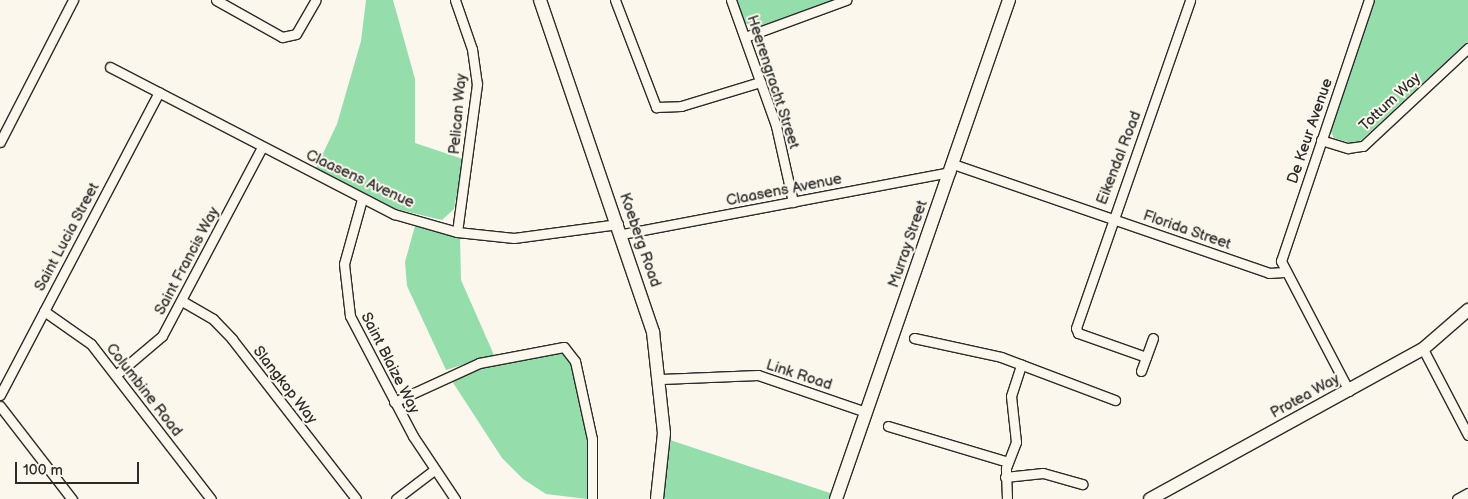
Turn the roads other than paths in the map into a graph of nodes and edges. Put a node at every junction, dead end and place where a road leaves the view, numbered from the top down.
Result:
1 (73, 0) edge
2 (216, 0) edge
3 (316, 0) edge
4 (455, 0) edge
5 (540, 0) edge
6 (615, 0) edge
7 (732, 0) edge
8 (846, 0) edge
9 (1009, 0) edge
10 (1190, 0) edge
11 (1369, 0) edge
12 (745, 37) junction
13 (1468, 48) edge
14 (110, 67) dead end
15 (760, 82) junction
16 (159, 92) junction
17 (1321, 140) junction
18 (0, 142) edge
19 (262, 147) junction
20 (952, 168) junction
21 (362, 199) junction
22 (793, 202) junction
23 (1111, 218) junction
24 (620, 229) junction
25 (457, 232) junction
26 (1284, 272) junction
27 (182, 301) junction
28 (1468, 310) edge
29 (44, 311) junction
30 (914, 338) dead end
31 (1153, 338) dead end
32 (1423, 349) junction
33 (1146, 357) junction
34 (1021, 364) junction
35 (1142, 371) dead end
36 (117, 374) junction
37 (661, 379) junction
38 (1349, 391) junction
39 (0, 395) edge
40 (1115, 400) dead end
41 (394, 402) junction
42 (0, 406) edge
43 (866, 412) junction
44 (888, 426) dead end
45 (1468, 435) edge
46 (1008, 462) junction
47 (434, 470) junction
48 (1005, 477) junction
49 (1082, 484) dead end
50 (1468, 493) edge
51 (72, 499) edge
52 (210, 499) edge
53 (356, 499) edge
54 (396, 499) edge
55 (455, 499) edge
56 (592, 499) edge
57 (657, 499) edge
58 (836, 499) edge
59 (1007, 499) edge
60 (1150, 499) edge
61 (1458, 499) edge

1 - 18 street
2 - 3 street
4 - 25 street, Pelican Way
5 - 24 street, Koeberg Road
6 - 15 street
7 - 12 street, Heerengracht Street
8 - 12 street
9 - 20 street, Murray Street
10 - 23 street, Eikendal Road
11 - 17 street, De Keur Avenue
12 - 15 street, Heerengracht Street
13 - 17 street, Tottum Way
14 - 16 street, Claasens Avenue
15 - 22 street, Heerengracht Street
16 - 19 street, Claasens Avenue
16 - 29 street, Saint Lucia Street
17 - 26 street, De Keur Avenue
19 - 21 street, Claasens Avenue
19 - 27 street, Saint Francis Way
20 - 22 street, Claasens Avenue
20 - 23 street, Florida Street
20 - 43 street, Murray Street
21 - 25 street, Claasens Avenue
21 - 41 street, Saint Blaize Way
22 - 24 street, Claasens Avenue
23 - 26 street, Florida Street
23 - 33 street, Eikendal Road
24 - 25 street, Claasens Avenue
24 - 37 street, Koeberg Road
26 - 38 street
27 - 36 street, Saint Francis Way
27 - 53 street, Slangkop Way
28 - 32 street, Protea Way
29 - 36 street, Columbine Road
29 - 39 street, Saint Lucia Street
30 - 34 street
31 - 33 street
32 - 38 street, Protea Way
32 - 45 street
33 - 35 street
34 - 40 street
34 - 46 street
36 - 52 street, Columbine Road
37 - 43 street, Link Road
37 - 57 street, Koeberg Road
38 - 60 street, Protea Way
41 - 47 street, Saint Blaize Way
41 - 56 street
42 - 51 street
43 - 58 street, Murray Street
44 - 46 street
46 - 48 street
47 - 54 street
47 - 55 street, Saint Blaize Way
48 - 49 street
48 - 59 street
50 - 61 street

